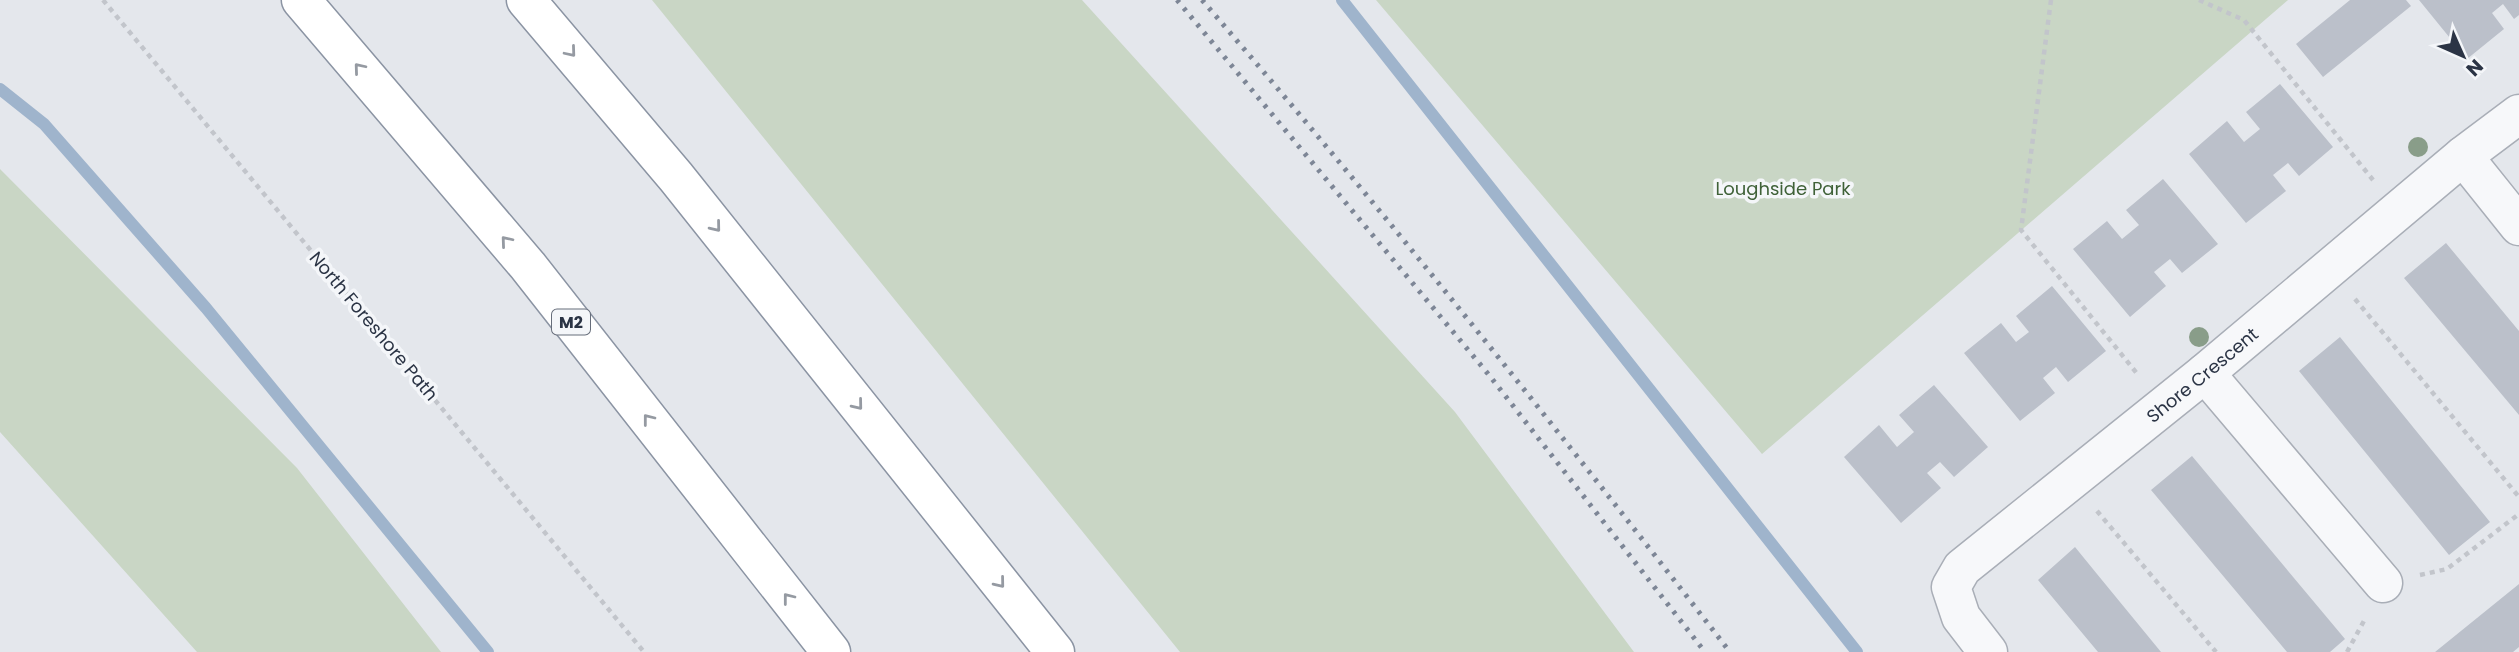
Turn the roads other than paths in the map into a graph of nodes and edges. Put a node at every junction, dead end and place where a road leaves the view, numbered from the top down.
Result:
1 (301, 0) edge
2 (526, 0) edge
3 (2519, 114) edge
4 (2463, 156) junction
5 (2519, 226) edge
6 (2205, 373) junction
7 (2383, 583) dead end
8 (831, 652) edge
9 (1055, 652) edge
10 (1988, 652) edge

8 -> 1 highway, M2
2 -> 9 highway
3 - 4 street, Shore Crescent
4 - 5 street
4 - 6 street, Shore Crescent
6 - 7 street
6 - 10 street, Shore Crescent

